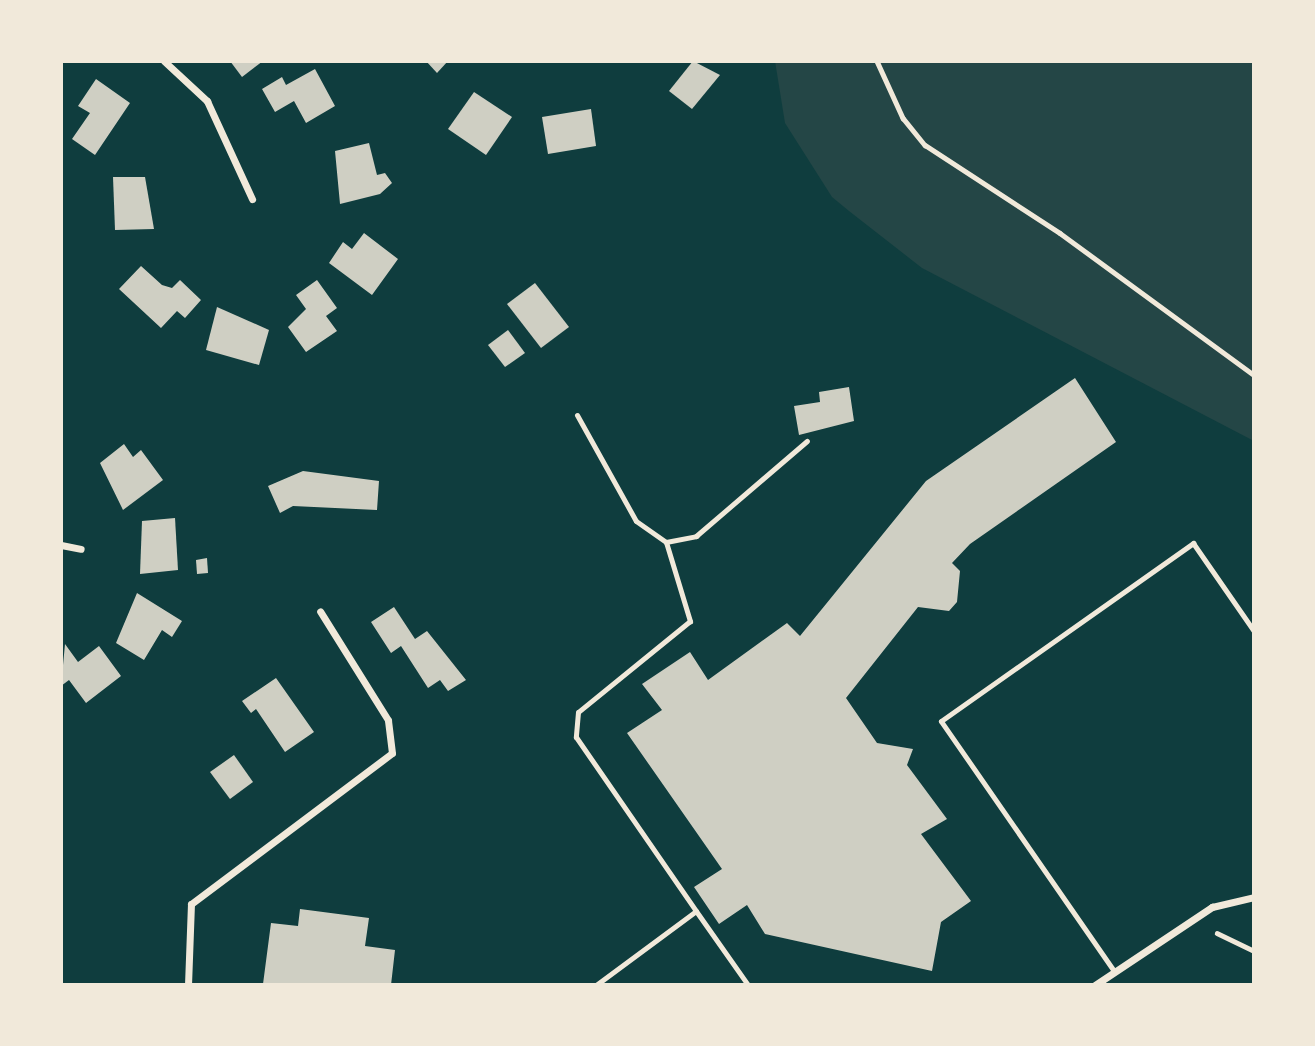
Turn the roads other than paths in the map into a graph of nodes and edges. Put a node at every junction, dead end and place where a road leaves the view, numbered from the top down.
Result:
1 (164, 61) edge
2 (252, 199) dead end
3 (577, 415) dead end
4 (807, 440) dead end
5 (666, 542) junction
6 (61, 545) edge
7 (81, 549) dead end
8 (320, 611) dead end
9 (1254, 631) edge
10 (1254, 897) edge
11 (696, 911) junction
12 (1114, 971) junction
13 (188, 985) edge
14 (596, 985) edge
15 (748, 985) edge
16 (1095, 985) edge

1 - 2 street
3 - 5 lane
4 - 5 lane
5 - 11 lane
6 - 7 street
8 - 13 street
9 - 12 lane
10 - 12 street
11 - 14 lane
11 - 15 lane
12 - 16 street

